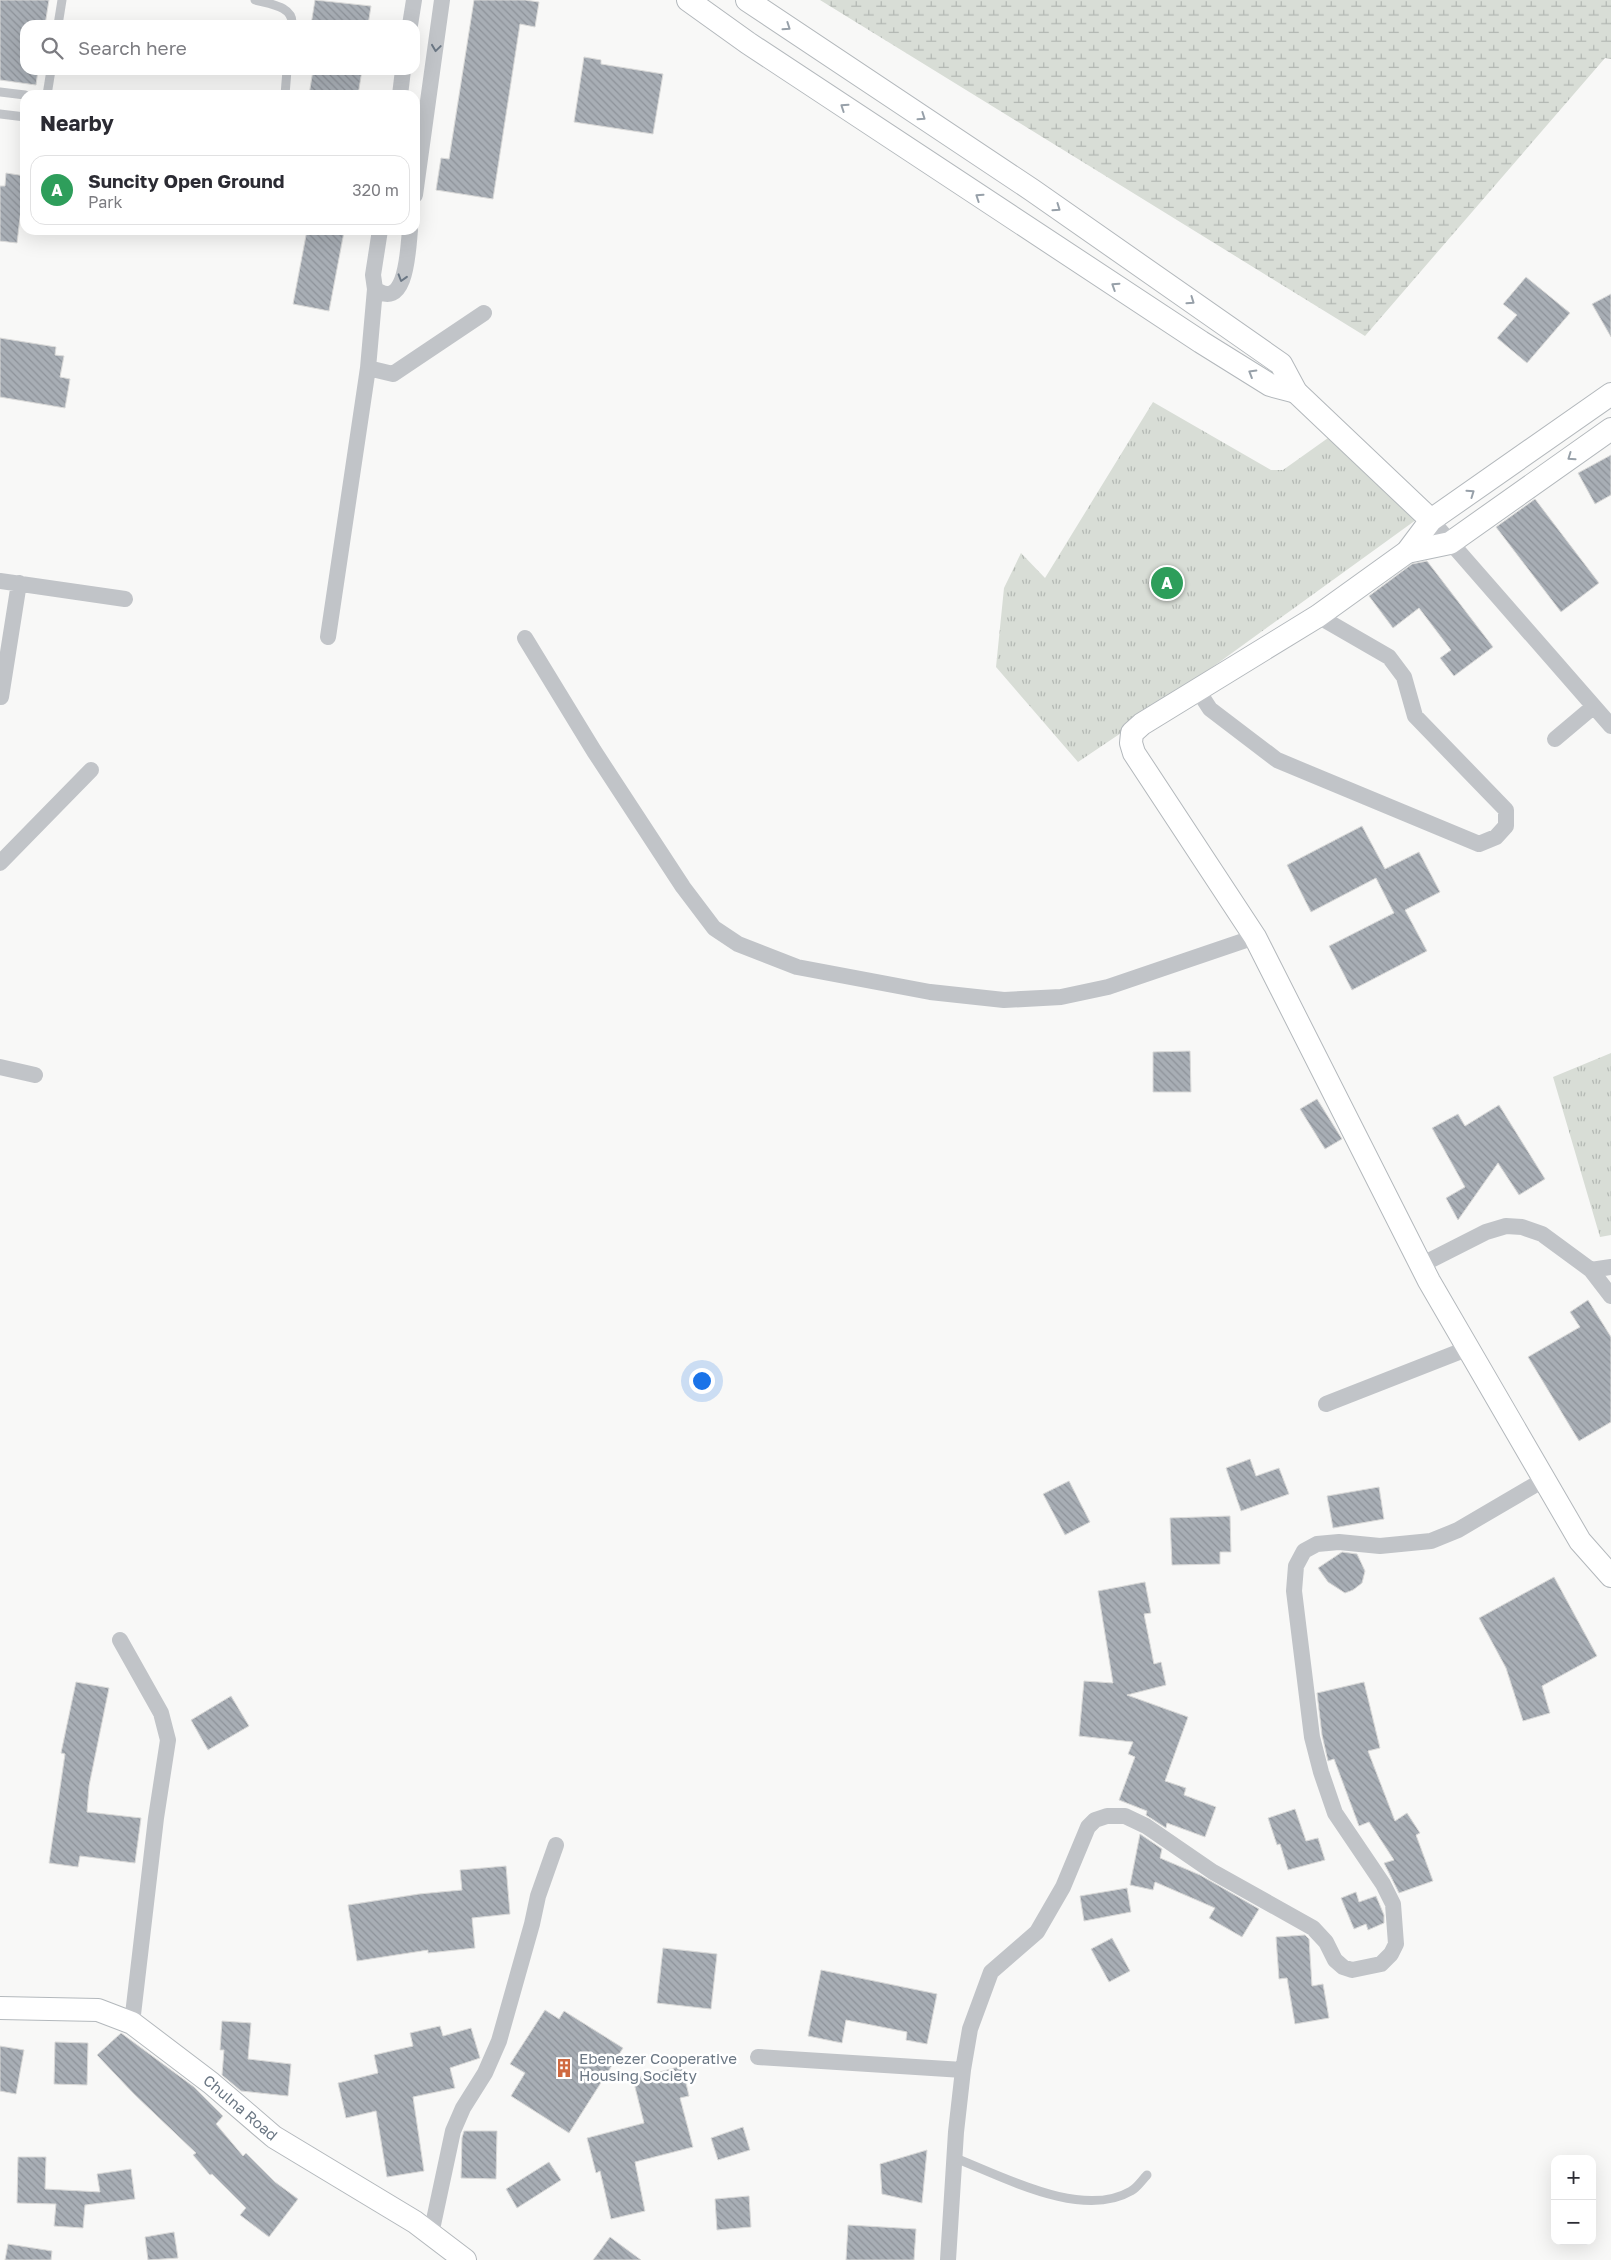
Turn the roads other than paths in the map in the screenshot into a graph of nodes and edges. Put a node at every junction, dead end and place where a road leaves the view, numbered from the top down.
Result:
1 (62, 0) edge
2 (255, 0) edge
3 (414, 0) edge
4 (442, 0) edge
5 (688, 0) edge
6 (747, 0) edge
7 (59, 20) edge
8 (291, 20) edge
9 (411, 20) edge
10 (50, 75) edge
11 (287, 75) edge
12 (402, 75) edge
13 (48, 90) edge
14 (285, 90) edge
15 (401, 90) edge
16 (0, 92) edge
17 (20, 94) edge
18 (0, 114) edge
19 (20, 116) edge
20 (420, 159) edge
21 (379, 235) edge
22 (409, 235) edge
23 (375, 289) junction
24 (484, 313) dead end
25 (368, 368) junction
26 (1296, 392) junction
27 (1611, 394) edge
28 (1611, 429) edge
29 (1431, 520) junction
30 (1450, 544) junction
31 (1407, 552) junction
32 (0, 581) edge
33 (19, 584) junction
34 (125, 599) dead end
35 (1318, 616) junction
36 (328, 637) dead end
37 (525, 638) dead end
38 (1198, 690) junction
39 (1, 697) dead end
40 (1593, 706) junction
41 (1611, 726) edge
42 (1555, 739) dead end
43 (91, 770) dead end
44 (0, 863) edge
45 (1255, 937) junction
46 (0, 1067) edge
47 (35, 1075) dead end
48 (1421, 1265) junction
49 (1611, 1267) edge
50 (1591, 1270) junction
51 (1611, 1296) edge
52 (1469, 1348) junction
53 (1326, 1404) dead end
54 (1545, 1479) junction
55 (1611, 1576) edge
56 (120, 1640) dead end
57 (556, 1845) dead end
58 (0, 2008) edge
59 (132, 2022) junction
60 (758, 2057) dead end
61 (963, 2070) junction
62 (955, 2158) junction
63 (1147, 2175) dead end
64 (430, 2234) junction
65 (465, 2260) edge
66 (948, 2260) edge

1 - 7 lane
2 - 8 lane
3 - 9 street
4 -> 20 street
26 -> 5 street
6 -> 26 street
10 - 13 lane
11 - 14 lane
12 - 15 street
16 - 17 lane
18 - 19 lane
21 - 23 street
22 -> 23 street
23 - 25 street
24 - 25 street
25 - 36 street
26 - 29 street
29 -> 27 street
28 -> 30 street
29 - 30 street
29 - 31 street
30 - 31 street
30 - 40 street
31 - 35 street
32 - 33 street
33 - 34 street
33 - 39 street
35 - 38 street
35 - 38 street
37 - 45 street
38 - 45 street
40 - 41 street
40 - 42 street
43 - 44 street
45 - 48 street
46 - 47 street
48 - 50 street
48 - 52 street
49 - 50 street
50 - 51 street
52 - 53 street
52 - 54 street
54 - 55 street
54 - 61 street
56 - 59 street
57 - 64 street
58 - 59 street, Chulna Road
59 - 64 street, Chulna Road
60 - 61 street
61 - 62 street
62 - 63 lane
62 - 66 street
64 - 65 street, Chulna Road

